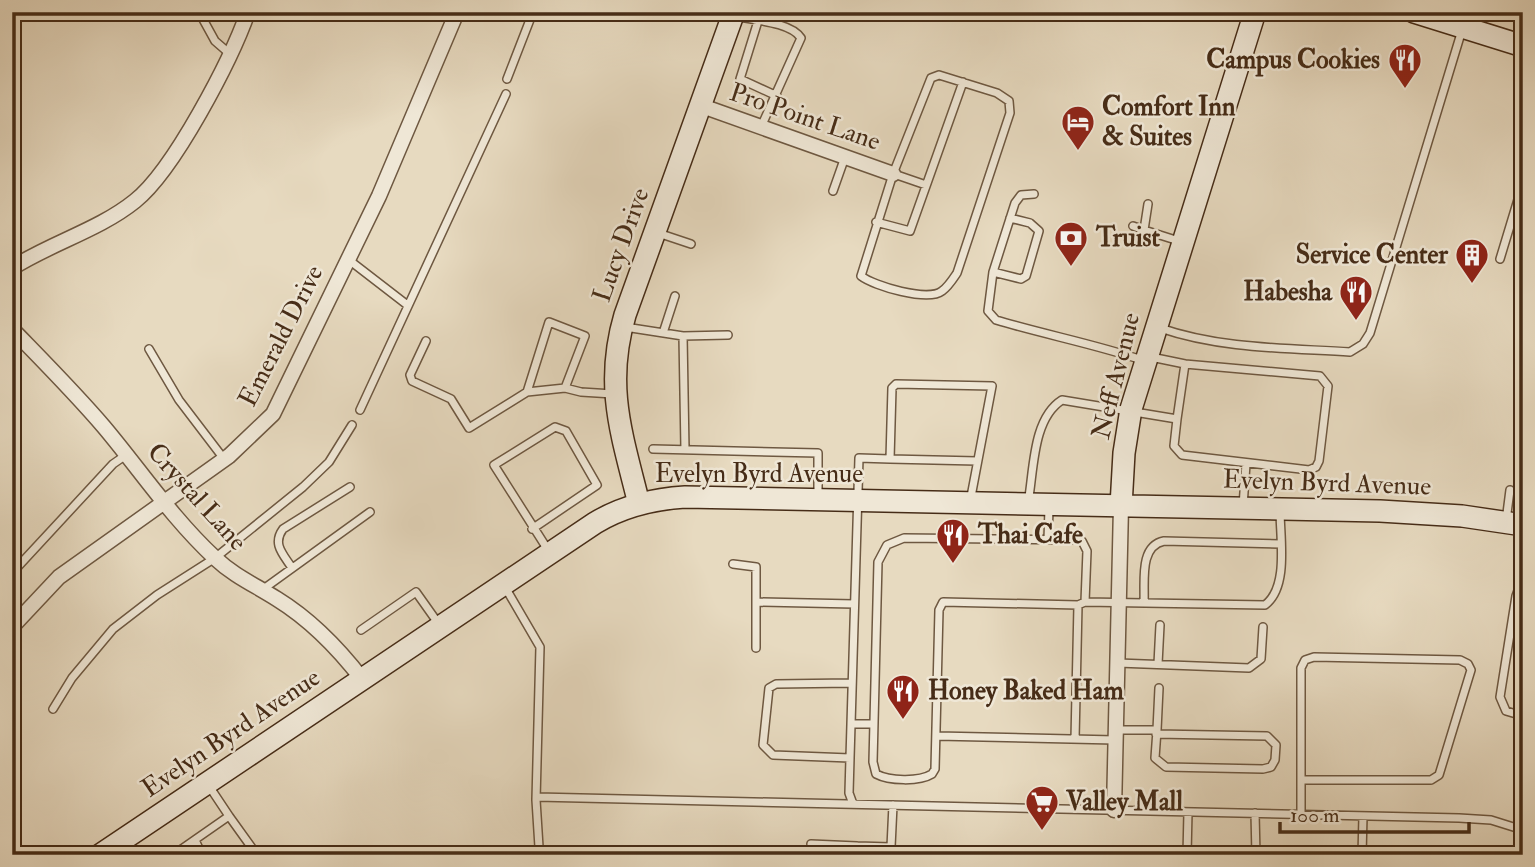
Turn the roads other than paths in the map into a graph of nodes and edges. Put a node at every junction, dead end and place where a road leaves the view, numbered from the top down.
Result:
1 (199, 12) edge
2 (248, 12) edge
3 (457, 12) edge
4 (533, 12) edge
5 (1255, 12) edge
6 (1414, 12) edge
7 (734, 14) edge
8 (758, 21) junction
9 (1462, 27) junction
10 (1523, 46) edge
11 (230, 54) junction
12 (506, 79) dead end
13 (963, 82) junction
14 (506, 93) dead end
15 (777, 96) junction
16 (702, 106) junction
17 (761, 127) junction
18 (845, 157) junction
19 (893, 174) junction
20 (1523, 183) edge
21 (926, 185) junction
22 (833, 191) dead end
23 (1034, 194) dead end
24 (1148, 204) dead end
25 (1010, 218) junction
26 (876, 222) junction
27 (1133, 226) dead end
28 (1144, 230) junction
29 (656, 232) junction
30 (1183, 242) junction
31 (691, 244) dead end
32 (348, 259) junction
33 (1500, 259) dead end
34 (12, 268) edge
35 (993, 272) junction
36 (675, 296) dead end
37 (406, 304) junction
38 (621, 326) junction
39 (1156, 326) junction
40 (12, 329) edge
41 (663, 333) junction
42 (728, 335) dead end
43 (683, 336) junction
44 (426, 341) dead end
45 (149, 349) dead end
46 (1146, 359) junction
47 (1185, 364) junction
48 (565, 388) junction
49 (527, 393) junction
50 (614, 394) junction
51 (359, 410) dead end
52 (1130, 413) junction
53 (1177, 419) junction
54 (352, 425) dead end
55 (653, 449) dead end
56 (685, 450) junction
57 (126, 455) junction
58 (890, 458) junction
59 (224, 460) junction
60 (977, 461) junction
61 (1246, 464) junction
62 (350, 487) dead end
63 (1510, 490) dead end
64 (818, 500) junction
65 (857, 501) junction
66 (162, 503) junction
67 (969, 503) junction
68 (639, 504) junction
69 (1039, 504) junction
70 (1121, 506) junction
71 (1243, 508) junction
72 (1280, 509) junction
73 (370, 512) dead end
74 (1514, 524) edge
75 (533, 529) junction
76 (1048, 540) junction
77 (1279, 544) junction
78 (550, 553) junction
79 (215, 558) junction
80 (733, 564) dead end
81 (292, 568) junction
82 (12, 573) edge
83 (1522, 581) edge
84 (503, 584) junction
85 (262, 590) junction
86 (757, 602) junction
87 (1119, 602) junction
88 (1082, 603) junction
89 (1144, 603) junction
90 (854, 604) junction
91 (1160, 625) dead end
92 (12, 627) edge
93 (440, 627) junction
94 (1263, 627) dead end
95 (361, 630) dead end
96 (756, 648) dead end
97 (1117, 663) junction
98 (1158, 664) junction
99 (362, 679) junction
100 (851, 683) junction
101 (1159, 688) dead end
102 (53, 709) dead end
103 (1523, 716) edge
104 (850, 724) junction
105 (874, 724) junction
106 (1157, 732) junction
107 (1116, 735) junction
108 (937, 736) junction
109 (1075, 739) junction
110 (850, 758) junction
111 (1301, 780) junction
112 (207, 783) junction
113 (537, 797) junction
114 (852, 804) junction
115 (893, 805) junction
116 (1114, 810) junction
117 (1188, 812) junction
118 (1255, 813) junction
119 (1301, 814) junction
120 (229, 816) junction
121 (1363, 816) junction
122 (1523, 830) edge
123 (195, 840) junction
124 (811, 844) dead end
125 (857, 850) edge
126 (100, 855) edge
127 (173, 855) edge
128 (202, 855) edge
129 (257, 855) edge
130 (543, 855) edge
131 (1187, 855) edge
132 (1256, 855) edge
133 (1362, 855) edge

1 - 11 lane
2 - 11 street
3 - 32 street, Emerald Drive
4 - 12 lane
5 - 30 street, Neff Avenue
6 - 9 street
7 - 8 lane
7 - 16 street, Lucy Drive
8 - 15 lane
8 - 15 lane
9 - 10 street
9 - 39 lane
11 - 34 street
13 - 19 lane
13 - 21 lane
13 - 26 lane
14 - 37 lane
15 - 17 lane
16 - 17 street, Pro Point Lane
16 - 29 street, Lucy Drive
17 - 18 street, Pro Point Lane
18 - 19 street, Pro Point Lane
18 - 22 lane
19 - 21 lane
19 - 26 lane
20 - 33 lane
21 - 26 lane
23 - 25 lane
24 - 28 lane
25 - 35 lane
25 - 35 lane
27 - 28 lane
28 - 30 lane
29 - 31 lane
29 - 38 street, Lucy Drive
30 - 39 street, Neff Avenue
32 - 37 lane
32 - 59 street, Emerald Drive
35 - 46 lane
36 - 41 lane
37 - 51 lane
38 - 41 lane
38 - 50 street, Lucy Drive
39 - 46 street, Neff Avenue
40 - 57 street, Crystal Lane
41 - 43 lane
42 - 43 lane
43 - 56 lane
44 - 49 lane
45 - 59 lane
46 - 47 lane
46 - 52 street, Neff Avenue
47 - 53 lane
47 - 61 lane
48 - 49 lane
48 - 49 lane
48 - 50 lane
50 - 68 street, Lucy Drive
52 - 53 lane
52 - 69 lane
52 - 70 street, Neff Avenue
53 - 61 lane
54 - 79 lane
55 - 56 lane
56 - 64 lane
57 - 66 street, Crystal Lane
57 - 82 lane
58 - 60 lane
58 - 60 lane
58 - 65 lane
59 - 66 street, Emerald Drive
60 - 67 lane
61 - 71 lane
62 - 81 lane
63 - 74 lane
64 - 65 street, Evelyn Byrd Avenue
64 - 68 street, Evelyn Byrd Avenue
65 - 67 street, Evelyn Byrd Avenue
65 - 90 lane
66 - 79 street, Crystal Lane
66 - 92 street, Emerald Drive
67 - 69 street, Evelyn Byrd Avenue
68 - 78 street, Evelyn Byrd Avenue
69 - 70 street, Evelyn Byrd Avenue
69 - 76 lane
70 - 71 street, Evelyn Byrd Avenue
70 - 87 street, Neff Avenue
71 - 72 street, Evelyn Byrd Avenue
72 - 74 street, Evelyn Byrd Avenue
72 - 77 lane
73 - 81 lane
75 - 75 lane
75 - 78 lane
76 - 88 lane
76 - 105 lane
77 - 89 lane
77 - 89 lane
78 - 84 street, Evelyn Byrd Avenue
79 - 85 street, Crystal Lane
79 - 102 lane
80 - 86 lane
81 - 85 lane
83 - 103 lane
84 - 93 street, Evelyn Byrd Avenue
84 - 113 lane
85 - 99 street, Crystal Lane
86 - 90 lane
86 - 96 lane
87 - 88 lane
87 - 89 lane
87 - 97 street, Neff Avenue
88 - 108 lane
88 - 109 lane
90 - 100 lane
91 - 98 lane
93 - 95 lane
93 - 99 street, Evelyn Byrd Avenue
94 - 98 lane
97 - 98 lane
97 - 107 street, Neff Avenue
99 - 112 street, Evelyn Byrd Avenue
100 - 104 lane
100 - 110 lane
101 - 106 lane
104 - 105 lane
104 - 110 lane
105 - 108 lane
106 - 106 lane
106 - 107 lane
107 - 109 lane
107 - 116 street, Neff Avenue
108 - 109 lane
110 - 114 lane
111 - 111 lane
111 - 119 lane
112 - 120 lane
112 - 126 street, Evelyn Byrd Avenue
113 - 114 lane
113 - 130 lane
114 - 115 lane
115 - 116 lane
115 - 125 lane
116 - 117 lane
117 - 118 lane
117 - 131 lane
118 - 119 lane
118 - 132 lane
119 - 121 lane
120 - 123 lane
120 - 129 lane
121 - 122 lane
121 - 133 lane
123 - 127 lane
123 - 128 lane
124 - 125 lane

